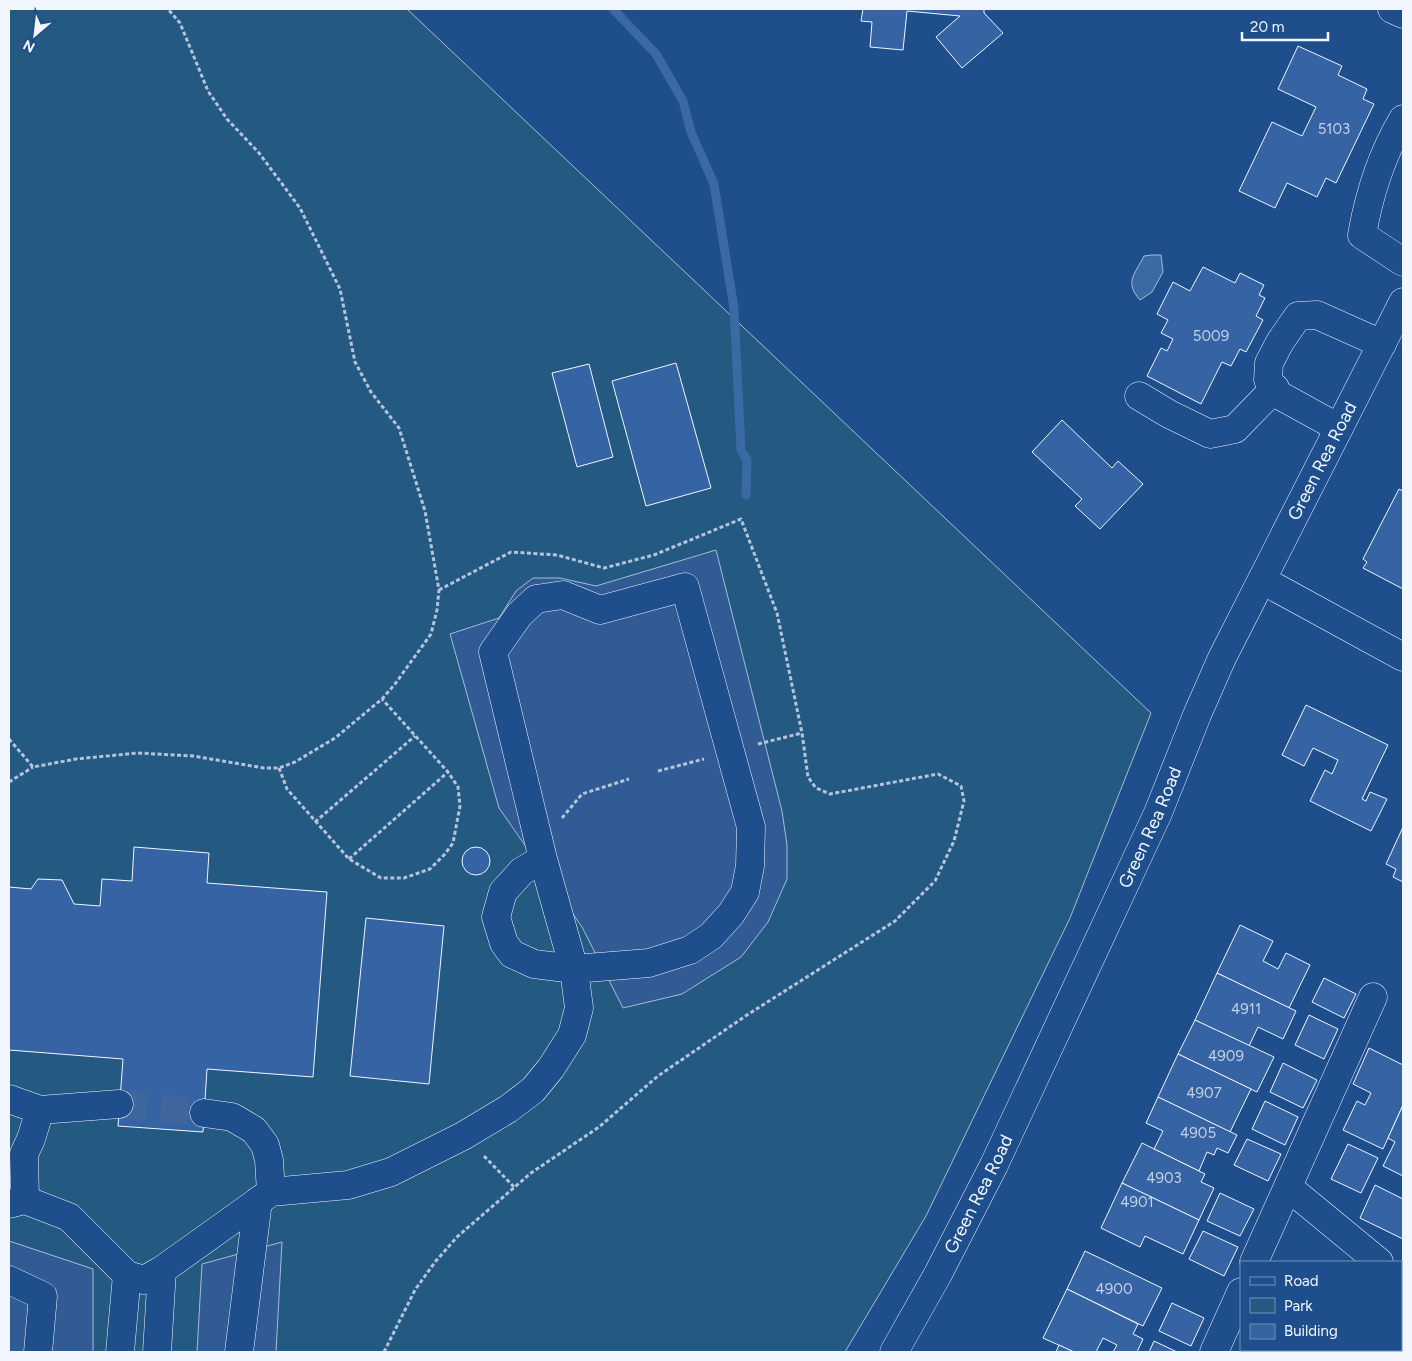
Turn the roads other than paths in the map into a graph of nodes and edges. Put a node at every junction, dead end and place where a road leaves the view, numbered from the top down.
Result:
1 (1392, 9) edge
2 (1403, 14) edge
3 (1403, 119) edge
4 (1403, 262) edge
5 (1403, 302) edge
6 (1382, 344) junction
7 (1275, 388) junction
8 (1139, 396) dead end
9 (1339, 428) junction
10 (1262, 580) junction
11 (1403, 657) edge
12 (544, 859) junction
13 (574, 969) junction
14 (1373, 997) dead end
15 (9, 1100) edge
16 (119, 1104) tunnel mouth
17 (40, 1110) junction
18 (204, 1113) tunnel mouth
19 (1288, 1187) junction
20 (265, 1196) junction
21 (17, 1202) edge
22 (1254, 1261) edge
23 (1379, 1261) edge
24 (162, 1270) junction
25 (127, 1275) junction
26 (9, 1280) edge
27 (1240, 1294) edge
28 (38, 1352) edge
29 (120, 1352) edge
30 (157, 1352) edge
31 (239, 1352) edge
32 (894, 1352) edge
33 (1214, 1352) edge

1 - 2 street
3 - 4 street
5 - 6 street, Green Rea Road
6 - 7 street
6 - 9 street, Green Rea Road
7 - 8 street
7 - 9 street
9 - 10 street, Green Rea Road
10 - 11 street
10 - 32 street, Green Rea Road
12 - 13 street
12 - 13 street
12 - 13 street
13 - 20 street
14 - 19 street
15 - 17 street
16 - 17 street
17 - 21 street
18 - 20 street
19 - 22 street
19 - 23 street
20 - 24 street
20 - 31 street
21 - 25 street
24 - 25 street
24 - 30 street
25 - 29 street
26 - 28 street
27 - 33 street

